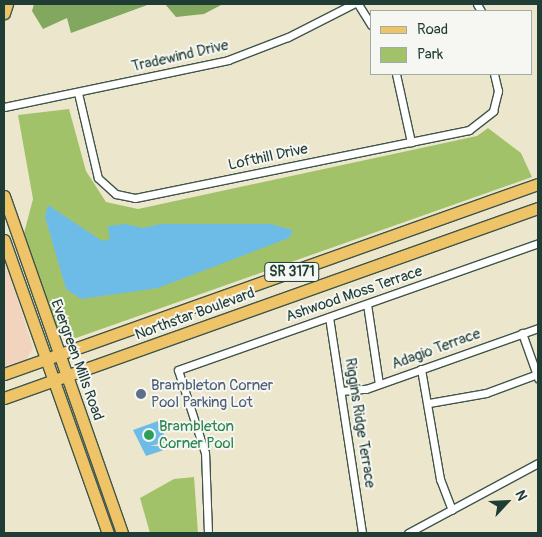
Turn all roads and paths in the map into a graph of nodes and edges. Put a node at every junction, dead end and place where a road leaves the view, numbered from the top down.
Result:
1 (353, 4) edge
2 (358, 4) edge
3 (370, 23) edge
4 (396, 75) edge
5 (494, 75) edge
6 (78, 92) junction
7 (4, 107) edge
8 (412, 142) junction
9 (538, 184) edge
10 (4, 196) edge
11 (538, 208) edge
12 (4, 240) edge
13 (538, 244) edge
14 (367, 304) junction
15 (329, 317) junction
16 (538, 328) edge
17 (522, 333) junction
18 (59, 354) junction
19 (45, 359) junction
20 (421, 369) junction
21 (4, 374) edge
22 (66, 376) junction
23 (538, 376) edge
24 (53, 381) junction
25 (380, 384) junction
26 (341, 391) junction
27 (4, 398) edge
28 (429, 403) junction
29 (538, 463) edge
30 (452, 510) junction
31 (108, 533) edge
32 (122, 533) edge
33 (208, 533) edge
34 (362, 533) edge
35 (408, 533) edge

1 - 6 street, Tradewind Drive
2 - 3 street
4 - 8 street
5 - 8 street, Lofthill Drive
6 - 7 street, Tradewind Drive
6 - 8 street, Lofthill Drive
9 - 18 main road, Northstar Boulevard / SR 3171
10 - 18 main road, Evergreen Mills Road
11 - 22 main road, Northstar Boulevard / SR 3171
12 - 19 main road, Evergreen Mills Road
13 - 14 street, Ashwood Moss Terrace
14 - 15 street, Ashwood Moss Terrace
14 - 25 street
15 - 26 street, Riggins Ridge Terrace
15 - 33 street, Ashwood Moss Terrace
16 - 17 street, Adagio Terrace
17 - 20 street, Adagio Terrace
17 - 23 street
18 - 19 main road, Northstar Boulevard / SR 3171
18 - 22 main road, Evergreen Mills Road
19 - 21 main road, Northstar Boulevard / SR 3171
19 - 24 main road, Evergreen Mills Road
20 - 25 street, Adagio Terrace
20 - 28 street
22 - 24 main road, Northstar Boulevard / SR 3171
22 - 32 main road, Evergreen Mills Road
23 - 28 street
24 - 27 main road, Northstar Boulevard / SR 3171
24 - 31 main road, Evergreen Mills Road
25 - 26 street, Adagio Terrace
26 - 34 street, Riggins Ridge Terrace
28 - 30 street
29 - 30 street
30 - 35 street

